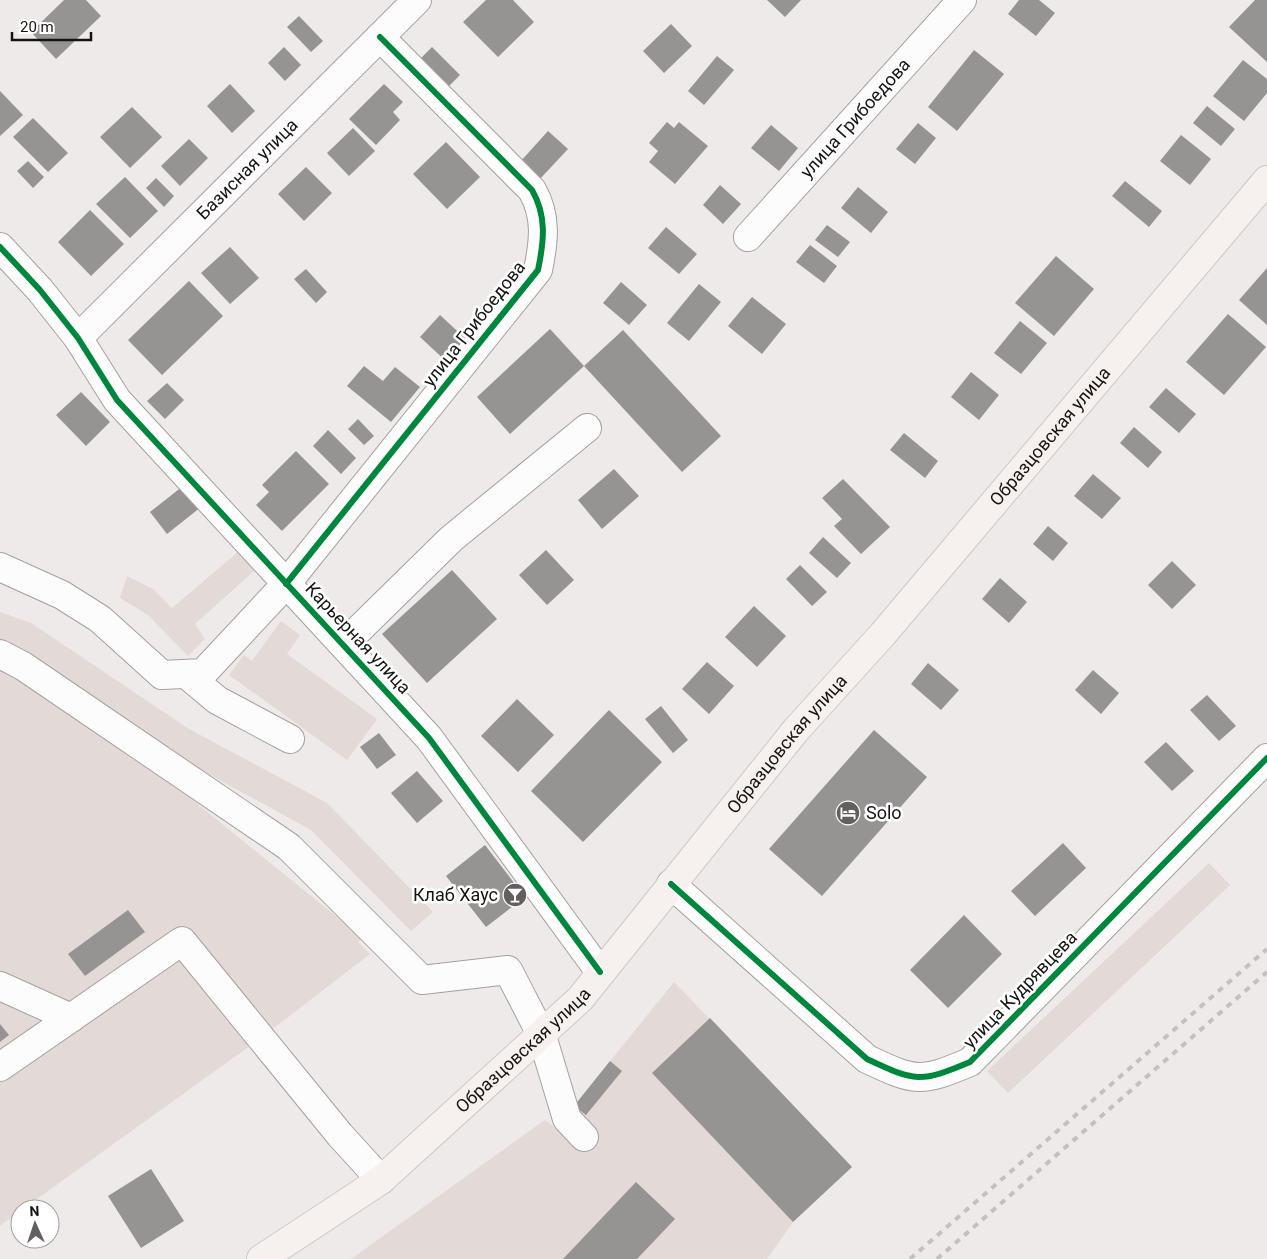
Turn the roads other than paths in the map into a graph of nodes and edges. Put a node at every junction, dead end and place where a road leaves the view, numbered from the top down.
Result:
1 (417, 0) edge
2 (962, 0) edge
3 (380, 36) junction
4 (1267, 180) edge
5 (748, 237) dead end
6 (0, 247) edge
7 (78, 338) junction
8 (587, 428) dead end
9 (0, 567) edge
10 (286, 584) junction
11 (344, 644) junction
12 (0, 654) edge
13 (186, 674) junction
14 (290, 739) dead end
15 (1267, 758) edge
16 (671, 884) junction
17 (600, 972) junction
18 (0, 986) edge
19 (71, 1018) junction
20 (542, 1036) junction
21 (0, 1067) edge
22 (584, 1137) dead end
23 (381, 1180) junction
24 (262, 1259) edge

1 - 3 street, Базисная улица
2 - 5 street, улица Грибоедова
3 - 7 street, Базисная улица
3 - 10 street, улица Грибоедова
4 - 16 main road, Образцовская улица
6 - 7 street, Карьерная улица
7 - 10 street, Карьерная улица
8 - 11 street
9 - 13 street, улица Грибоедова
10 - 11 street, Карьерная улица
10 - 13 street, улица Грибоедова
11 - 17 street, Карьерная улица
12 - 20 street
13 - 14 street
15 - 16 street, улица Кудрявцева
16 - 17 main road, Образцовская улица
17 - 20 main road, Образцовская улица
18 - 19 street
19 - 21 street
19 - 23 street
20 - 22 street
20 - 23 main road, Образцовская улица
23 - 24 main road, Образцовская улица

